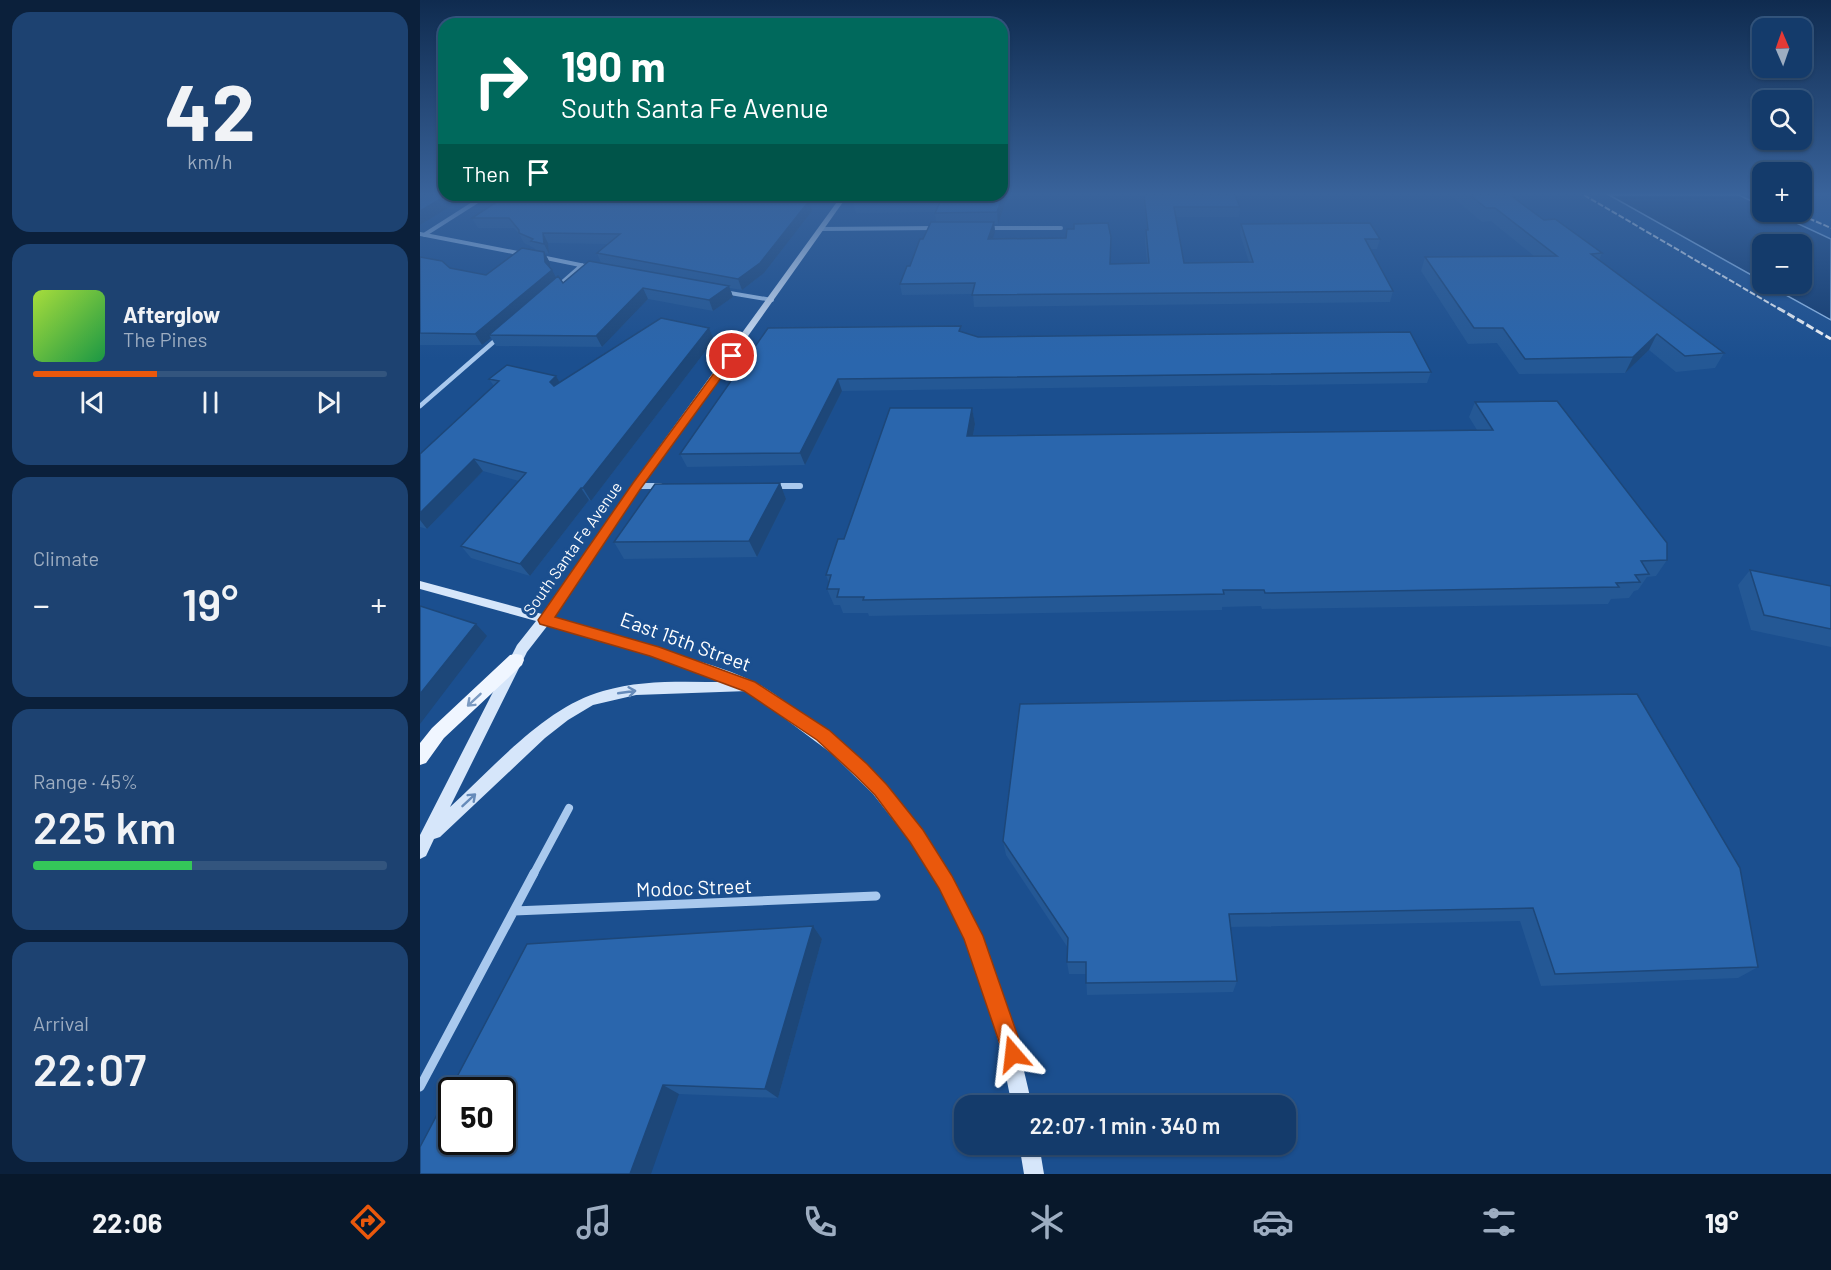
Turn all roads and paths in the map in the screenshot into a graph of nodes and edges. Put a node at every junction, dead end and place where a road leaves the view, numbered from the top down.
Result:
1 (502, 250) edge
2 (806, 250) edge
3 (526, 254) edge
4 (538, 256) edge
5 (582, 265) junction
6 (594, 267) edge
7 (556, 288) edge
8 (717, 290) edge
9 (771, 300) junction
10 (505, 332) edge
11 (420, 406) edge
12 (637, 486) junction
13 (663, 486) edge
14 (765, 486) edge
15 (800, 486) dead end
16 (420, 585) edge
17 (545, 620) junction
18 (516, 660) junction
19 (750, 686) junction
20 (420, 757) edge
21 (569, 808) dead end
22 (423, 845) edge
23 (876, 896) dead end
24 (514, 911) junction
25 (420, 1087) edge
26 (1020, 1095) edge
27 (1031, 1155) edge
28 (1034, 1174) edge

1 - 3 street
2 - 9 main road, South Santa Fe Avenue
4 - 5 street
5 - 6 street
5 - 7 street
8 - 9 street
9 - 12 main road, South Santa Fe Avenue
10 - 11 street
12 - 13 street
12 - 17 main road, South Santa Fe Avenue
14 - 15 street
16 - 17 main road, East 15th Street
17 - 18 main road, South Santa Fe Avenue
17 - 19 main road, East 15th Street
18 -> 20 main road
18 - 22 main road, South Santa Fe Avenue
22 -> 19 main road
19 - 26 main road, East 15th Street
21 - 24 street
23 - 24 street, Modoc Street
24 - 25 street
27 - 28 main road

